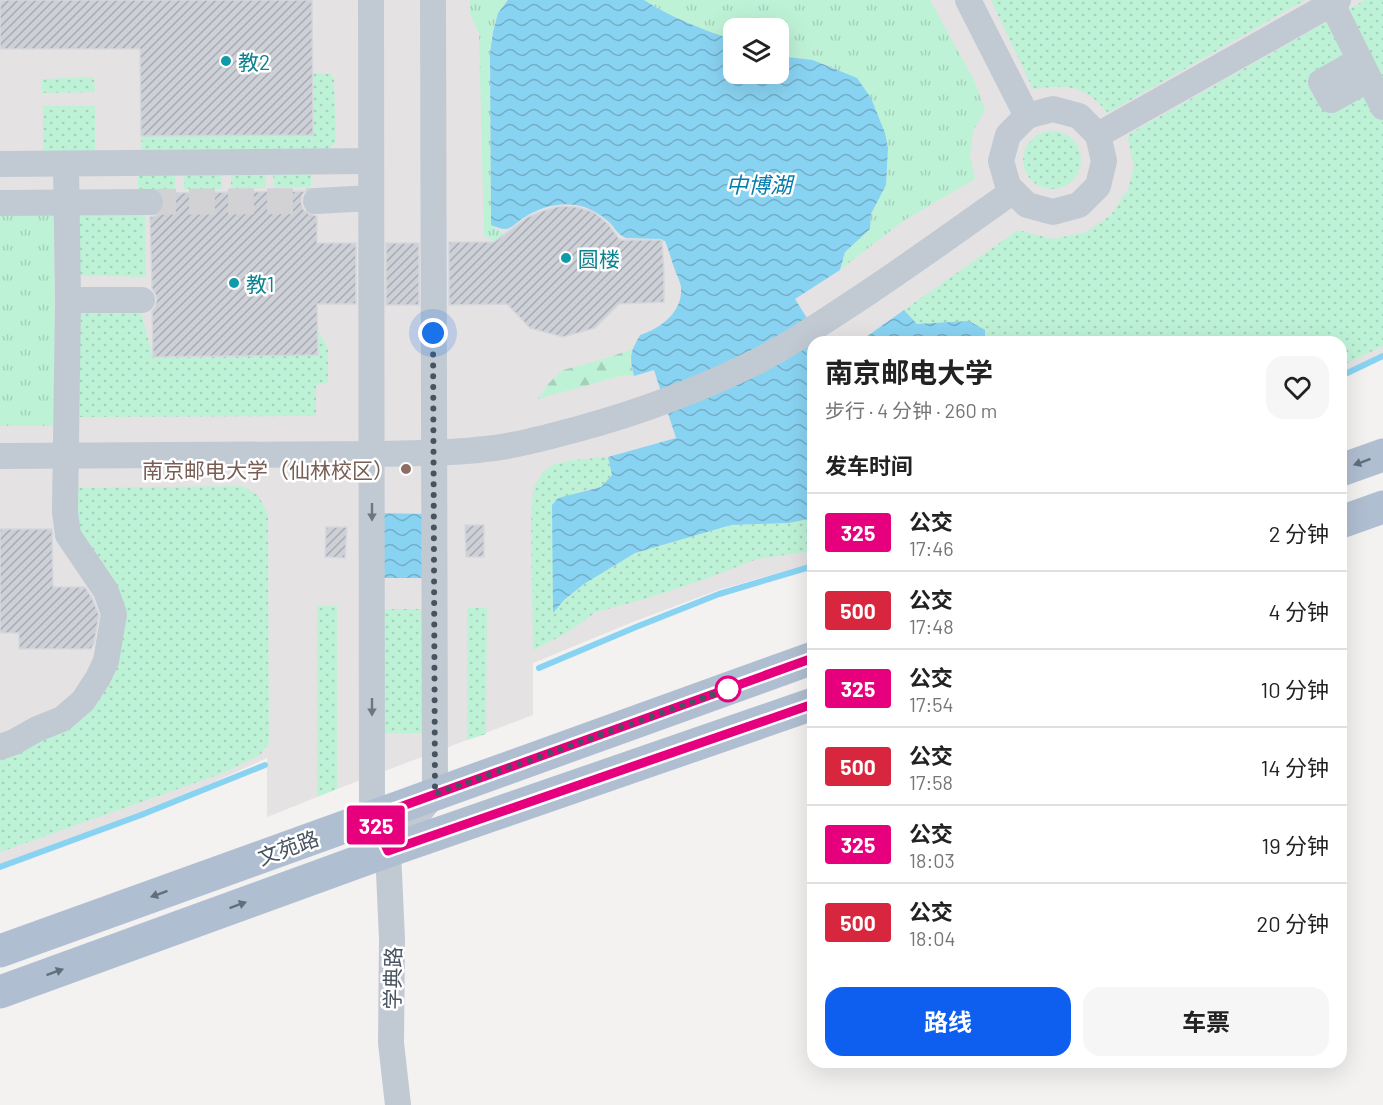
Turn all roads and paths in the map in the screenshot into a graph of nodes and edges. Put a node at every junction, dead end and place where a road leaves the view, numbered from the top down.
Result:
1 (371, 0) edge
2 (433, 0) edge
3 (968, 0) edge
4 (1335, 2) edge
5 (1383, 107) edge
6 (1027, 116) junction
7 (1098, 135) junction
8 (371, 161) junction
9 (0, 164) edge
10 (66, 165) junction
11 (1013, 191) junction
12 (371, 198) junction
13 (316, 201) tunnel mouth
14 (0, 202) edge
15 (67, 202) junction
16 (150, 202) tunnel mouth
17 (68, 300) junction
18 (142, 300) dead end
19 (433, 452) junction
20 (372, 454) junction
21 (1383, 455) edge
22 (0, 456) edge
23 (66, 456) junction
24 (1347, 468) edge
25 (1383, 507) edge
26 (1347, 520) edge
27 (807, 660) edge
28 (807, 706) edge
29 (0, 747) edge
30 (435, 794) junction
31 (372, 817) junction
32 (388, 851) junction
33 (0, 951) edge
34 (0, 992) edge
35 (398, 1105) edge

1 - 8 street
2 - 19 street
3 - 6 street
4 - 5 street
4 - 7 street
6 - 7 street
6 - 11 street
7 - 11 street
8 - 10 street
8 - 12 street
9 - 10 street
10 - 15 street
11 - 19 street
12 - 13 street
12 - 20 street
14 - 15 street
15 - 16 street
15 - 17 street
17 - 18 street
17 - 23 street
19 - 20 street
19 - 30 street
20 - 23 street
20 -> 31 street
21 -> 24 main road
22 - 23 street
23 - 29 street
25 - 26 main road
27 - 30 main road, 文苑路
28 - 32 main road, 文苑路
30 - 31 main road, 文苑路
30 - 32 street
31 - 32 street
31 -> 33 main road, 文苑路
34 -> 32 main road, 文苑路
32 - 35 street, 学典路

